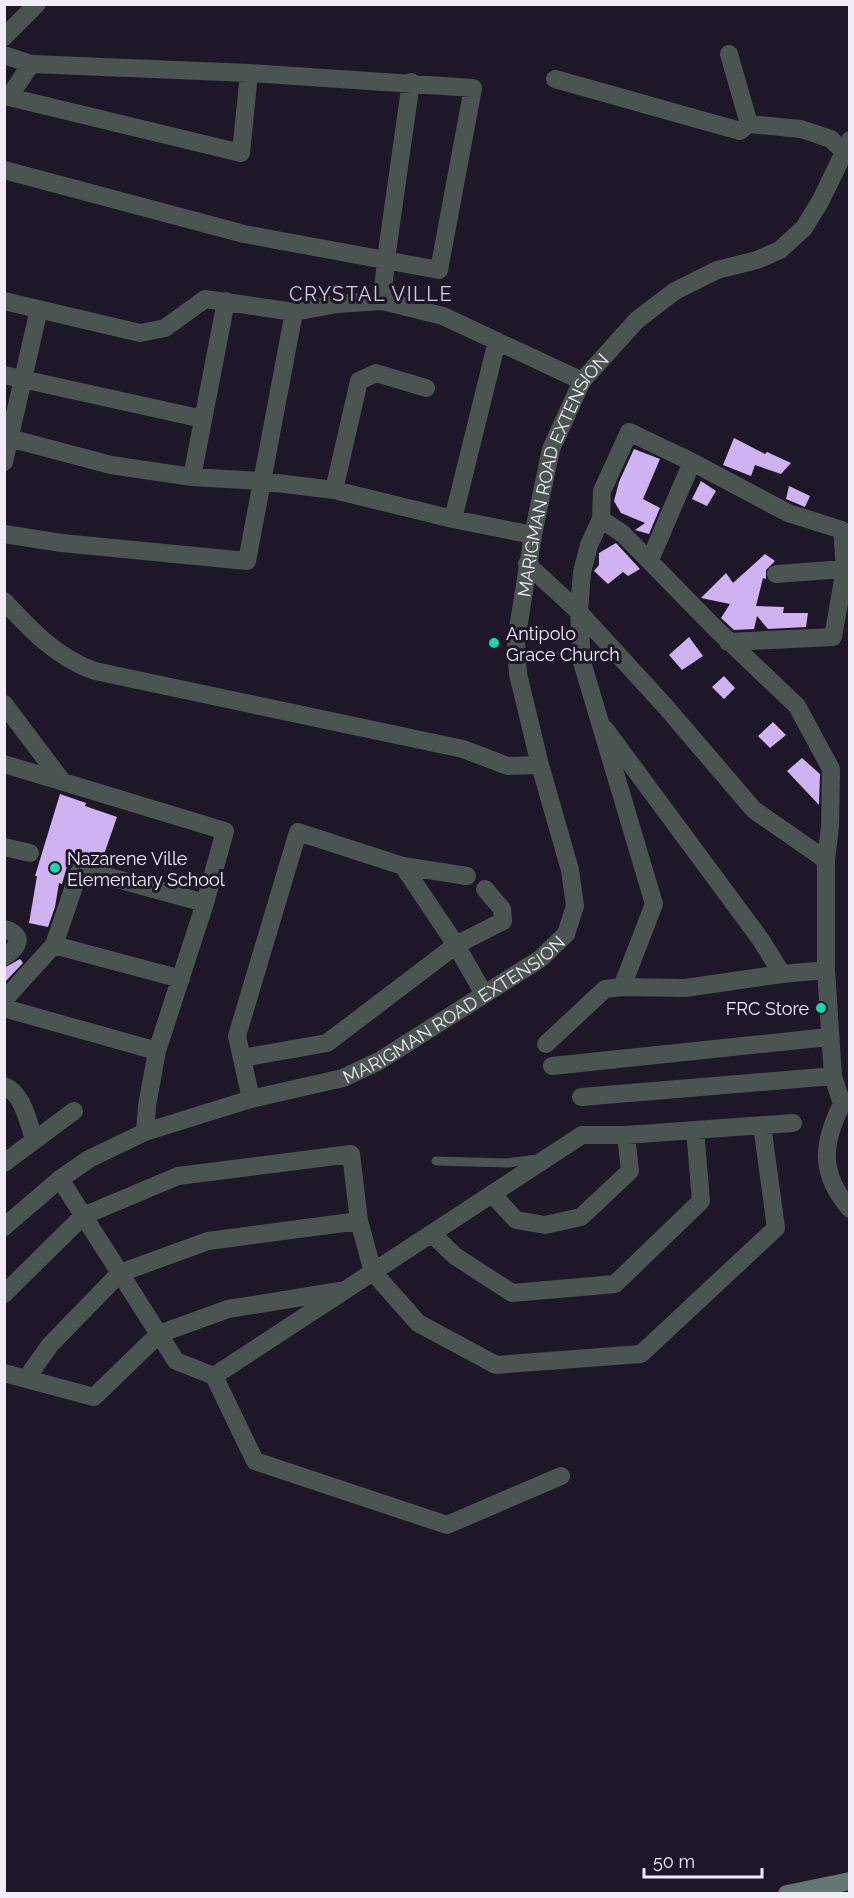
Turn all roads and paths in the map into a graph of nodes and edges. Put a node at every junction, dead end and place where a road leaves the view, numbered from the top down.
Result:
1 (37, 4) edge
2 (4, 37) edge
3 (729, 54) dead end
4 (4, 55) edge
5 (31, 64) junction
6 (249, 73) junction
7 (555, 79) dead end
8 (411, 82) junction
9 (7, 96) edge
10 (749, 124) junction
11 (846, 146) edge
12 (4, 170) edge
13 (386, 259) junction
14 (4, 301) edge
15 (226, 301) junction
16 (382, 301) junction
17 (39, 309) junction
18 (294, 312) junction
19 (497, 340) junction
20 (4, 375) edge
21 (23, 379) junction
22 (582, 381) junction
23 (426, 388) dead end
24 (203, 419) junction
25 (9, 438) junction
26 (4, 462) edge
27 (692, 462) junction
28 (192, 477) junction
29 (261, 482) junction
30 (334, 490) junction
31 (453, 519) junction
32 (601, 519) junction
33 (4, 534) edge
34 (532, 535) junction
35 (650, 560) junction
36 (527, 564) junction
37 (845, 569) junction
38 (776, 574) dead end
39 (4, 601) edge
40 (579, 612) junction
41 (728, 642) junction
42 (4, 704) edge
43 (597, 717) junction
44 (4, 764) edge
45 (540, 765) junction
46 (62, 781) junction
47 (4, 847) edge
48 (30, 854) dead end
49 (826, 860) junction
50 (403, 866) junction
51 (467, 876) dead end
52 (485, 889) dead end
53 (205, 903) junction
54 (4, 929) edge
55 (54, 945) junction
56 (456, 945) junction
57 (4, 957) edge
58 (826, 970) junction
59 (782, 974) junction
60 (181, 979) junction
61 (622, 987) junction
62 (484, 994) junction
63 (4, 1000) edge
64 (4, 1008) edge
65 (829, 1037) junction
66 (546, 1044) dead end
67 (158, 1051) junction
68 (242, 1058) junction
69 (552, 1066) dead end
70 (833, 1076) junction
71 (4, 1086) edge
72 (581, 1097) dead end
73 (251, 1099) junction
74 (846, 1104) edge
75 (74, 1111) dead end
76 (793, 1123) dead end
77 (762, 1125) junction
78 (695, 1130) junction
79 (145, 1132) junction
80 (626, 1135) junction
81 (34, 1139) junction
82 (546, 1158) junction
83 (436, 1161) dead end
84 (4, 1163) edge
85 (60, 1179) junction
86 (492, 1194) junction
87 (849, 1209) edge
88 (83, 1216) junction
89 (359, 1221) junction
90 (4, 1227) edge
91 (432, 1234) junction
92 (373, 1272) junction
93 (120, 1274) junction
94 (347, 1290) junction
95 (4, 1294) edge
96 (159, 1334) junction
97 (4, 1373) edge
98 (214, 1376) junction
99 (26, 1379) junction
100 (561, 1476) dead end
101 (849, 1881) edge
102 (787, 1893) edge

1 - 2 street
3 - 10 street
4 - 5 street
5 - 6 street
5 - 9 street
6 - 8 street
6 - 9 street
7 - 10 street
8 - 13 street
8 - 13 street
10 - 11 street
11 - 22 street, MARIGMAN ROAD EXTENSION
12 - 13 street
13 - 16 street
14 - 17 street
15 - 17 street
15 - 18 street
15 - 24 street
16 - 18 street
16 - 19 street
17 - 21 street
18 - 29 street
19 - 22 street
19 - 31 street
20 - 21 street
21 - 24 street
21 - 25 street
22 - 34 street, MARIGMAN ROAD EXTENSION
23 - 30 street
24 - 28 street
25 - 26 street
25 - 28 street
27 - 32 street
27 - 35 street
27 - 37 street
28 - 29 street
29 - 30 street
29 - 33 street
30 - 31 street
31 - 34 street
32 - 35 street
32 - 40 street
34 - 36 street, MARIGMAN ROAD EXTENSION
35 - 41 street
36 - 40 street
36 - 45 street, MARIGMAN ROAD EXTENSION
37 - 38 street
37 - 41 street
39 - 45 street
40 - 43 street
40 - 49 street
41 - 49 street
42 - 46 street
43 - 59 street
43 - 61 street
44 - 46 street
45 - 62 street, MARIGMAN ROAD EXTENSION
46 - 53 street
47 - 48 street
49 - 58 street
50 - 51 street
50 - 56 street
50 - 68 street
52 - 56 street
53 - 55 street
53 - 60 street
54 - 57 street
55 - 60 street
55 - 63 street
56 - 62 street
56 - 68 street
58 - 59 street
58 - 65 street
59 - 61 street
60 - 67 street
61 - 66 street
62 - 73 street, MARIGMAN ROAD EXTENSION
64 - 67 street
65 - 69 street
65 - 70 street
67 - 79 street
68 - 73 street
70 - 72 street
70 - 74 street
71 - 81 street
73 - 79 street, MARIGMAN ROAD EXTENSION
74 - 87 street
75 - 81 street
76 - 77 street
77 - 78 street
77 - 92 street
78 - 80 street
78 - 91 street
79 - 85 street, MARIGMAN ROAD EXTENSION
80 - 82 street
80 - 86 street
81 - 84 street
82 - 83 lane
82 - 86 street
85 - 88 street
85 - 90 street, MARIGMAN ROAD EXTENSION
86 - 91 street
88 - 89 street
88 - 93 street
88 - 95 street
89 - 92 street
89 - 93 street
91 - 92 street
92 - 94 street
93 - 96 street
93 - 99 street
94 - 96 street
94 - 98 street
96 - 98 street
96 - 99 street
97 - 99 street
98 - 100 street
101 - 102 main road

